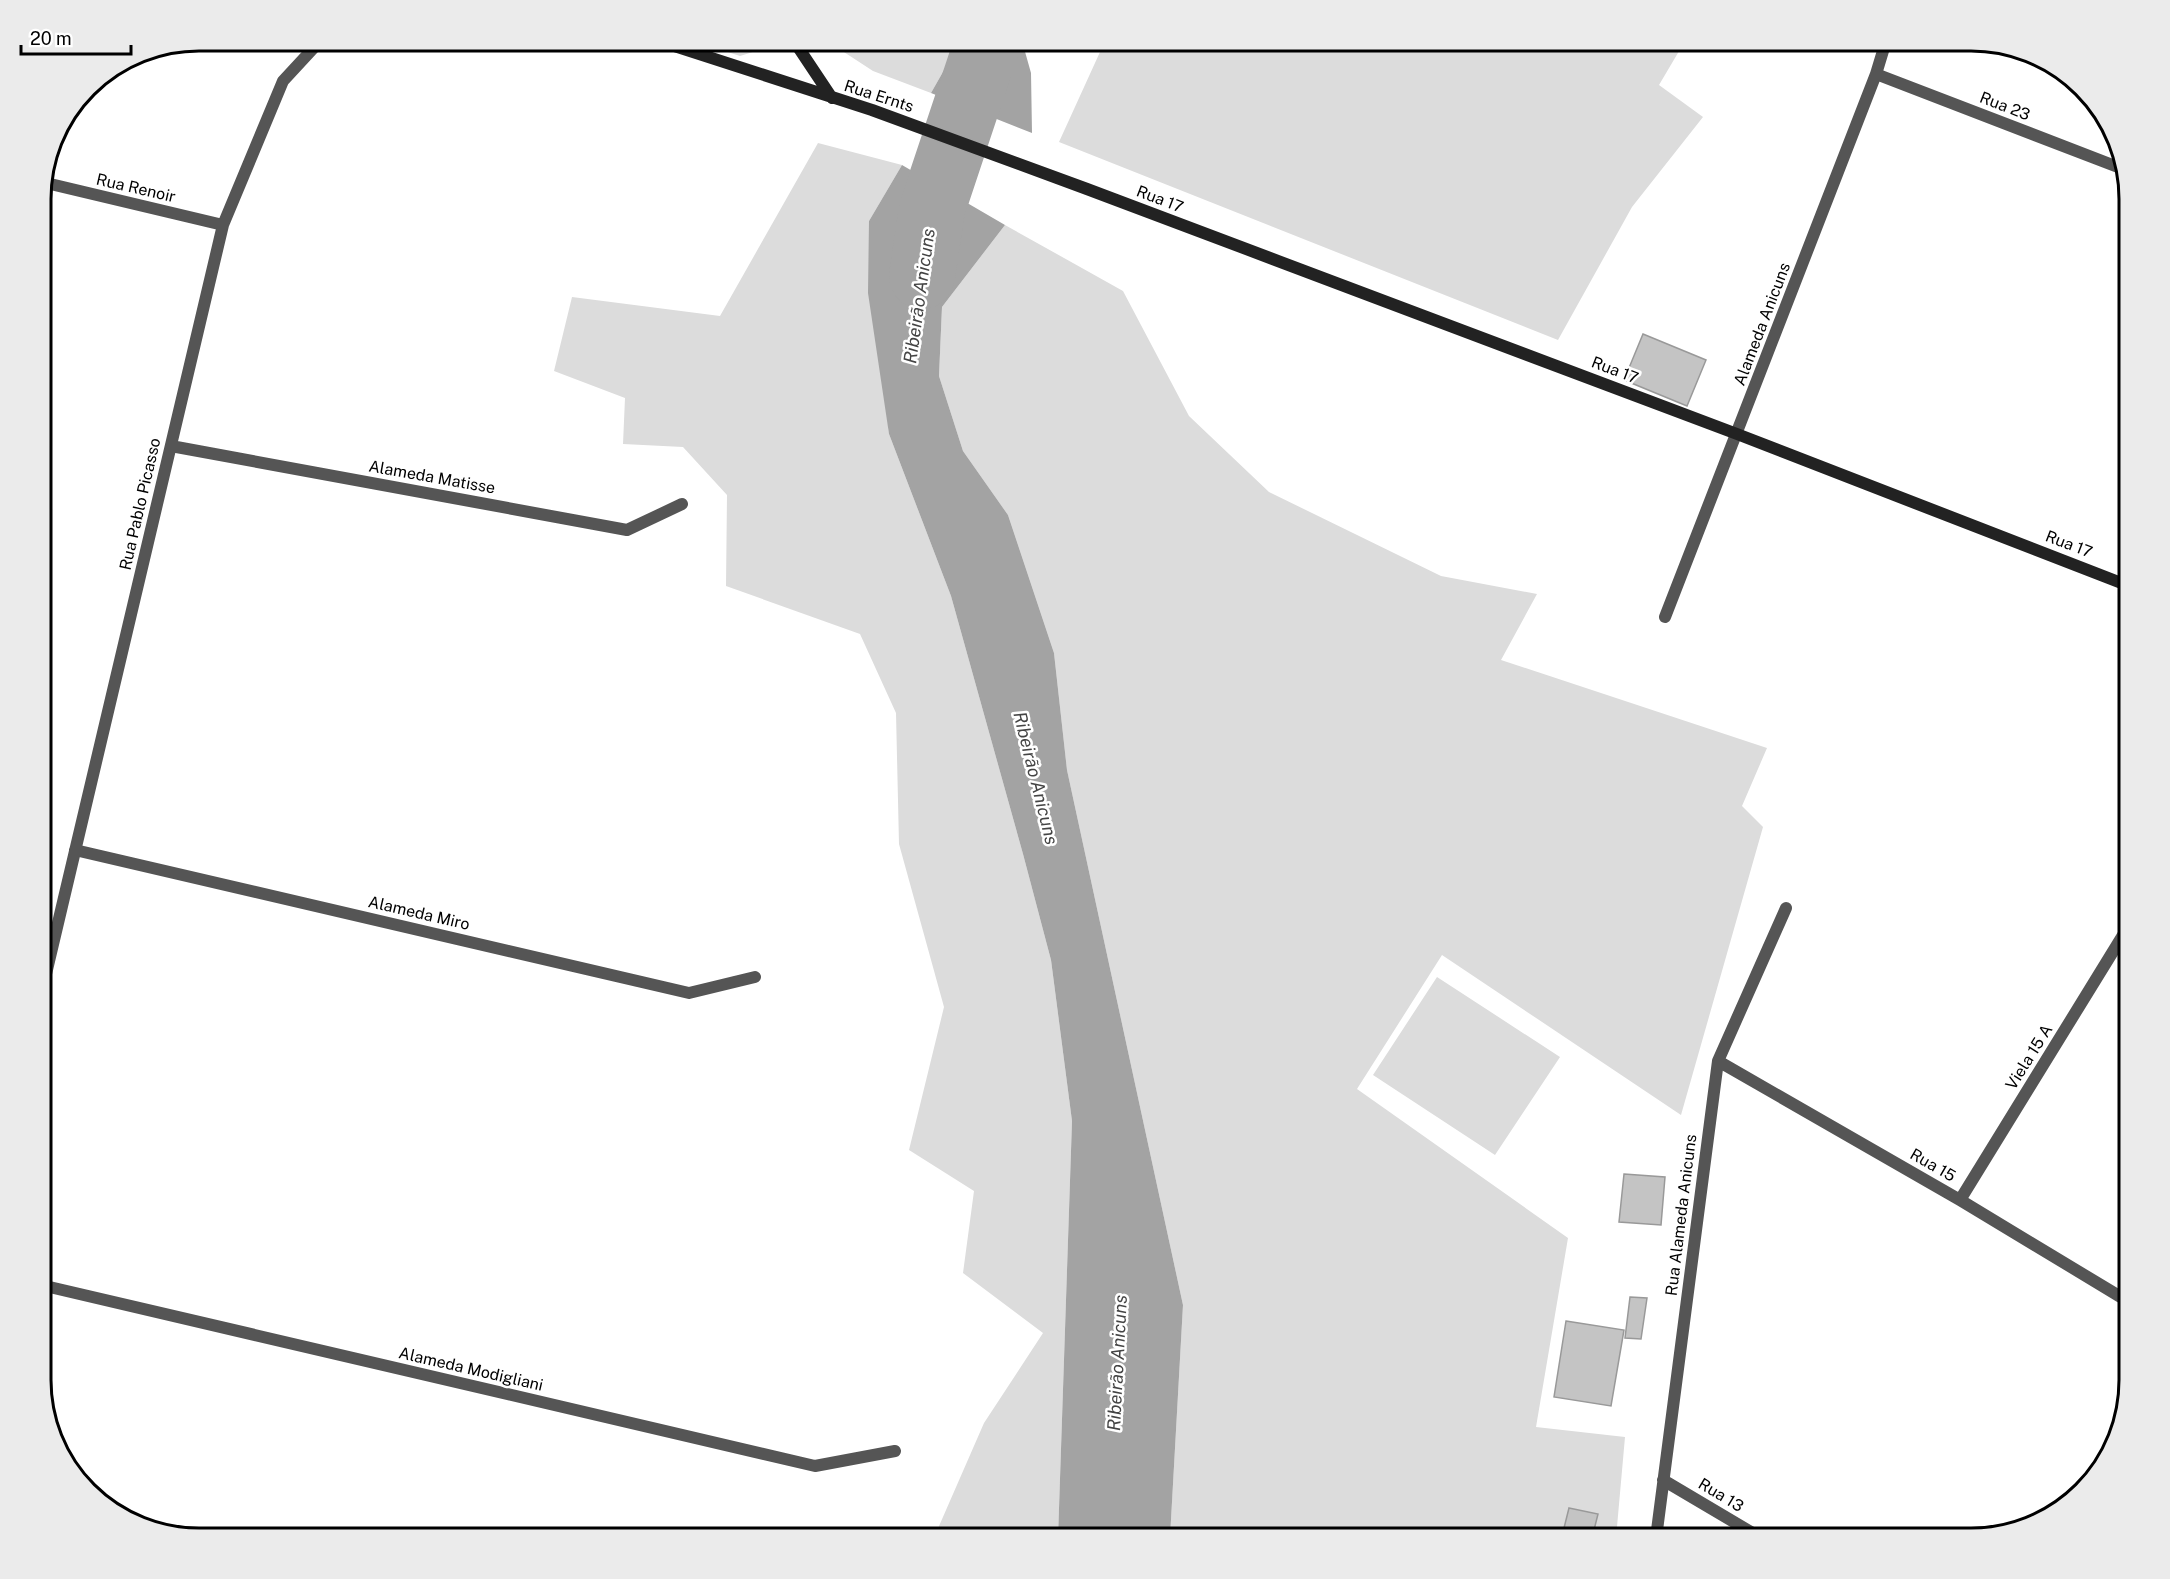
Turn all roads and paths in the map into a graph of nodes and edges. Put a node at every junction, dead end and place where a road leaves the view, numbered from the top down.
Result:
1 (310, 51) edge
2 (692, 51) edge
3 (801, 51) edge
4 (1883, 51) edge
5 (1876, 74) junction
6 (832, 98) junction
7 (2115, 166) edge
8 (51, 184) edge
9 (1087, 189) joint
10 (223, 225) junction
11 (1737, 434) junction
12 (171, 446) junction
13 (682, 504) dead end
14 (2119, 582) edge
15 (1665, 617) dead end
16 (75, 850) junction
17 (1786, 908) dead end
18 (2119, 942) edge
19 (51, 952) edge
20 (755, 977) dead end
21 (1718, 1061) junction
22 (1960, 1200) junction
23 (51, 1287) edge
24 (2119, 1295) edge
25 (895, 1451) dead end
26 (1663, 1480) junction
27 (1657, 1528) edge
28 (1743, 1528) edge

1 - 10 street, Rua Pablo Picasso
2 - 6 street, Rua Ernts
3 - 6 street
4 - 5 street, Alameda Anicuns
5 - 7 street, Rua 23
5 - 11 street, Alameda Anicuns
6 - 9 street, Rua Ernts
8 - 10 street, Rua Renoir
9 - 11 street, Rua 17
10 - 12 street, Rua Pablo Picasso
11 - 14 street, Rua 17
11 - 15 street, Alameda Anicuns
12 - 13 street, Alameda Matisse
12 - 16 street, Rua Pablo Picasso
16 - 19 street, Rua Pablo Picasso
16 - 20 street, Alameda Miro
17 - 21 street, Rua Alameda Anicuns
18 - 22 street, Viela 15 A
21 - 22 street, Rua 15
21 - 26 street, Rua Alameda Anicuns
22 - 24 street, Rua 15
23 - 25 street, Alameda Modigliani
26 - 27 street, Rua Alameda Anicuns
26 - 28 street, Rua 13

